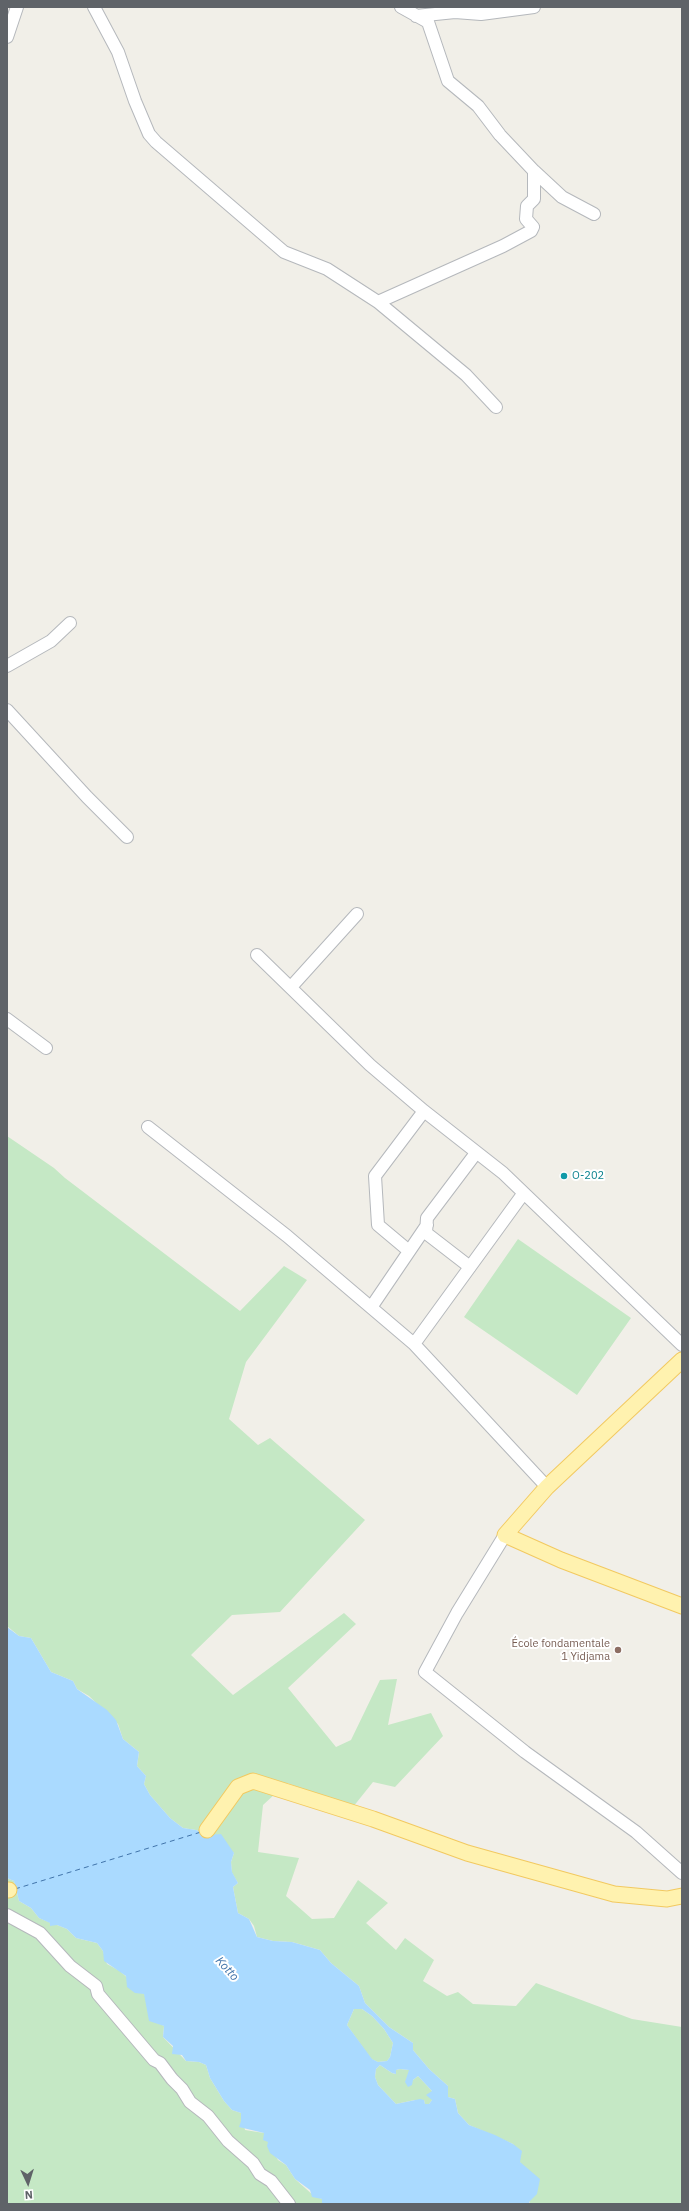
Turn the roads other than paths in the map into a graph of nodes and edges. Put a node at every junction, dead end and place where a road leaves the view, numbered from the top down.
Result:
1 (17, 7) edge
2 (94, 7) edge
3 (401, 7) edge
4 (534, 7) edge
5 (416, 16) junction
6 (7, 37) edge
7 (534, 171) junction
8 (594, 214) dead end
9 (378, 302) junction
10 (496, 407) dead end
11 (70, 623) dead end
12 (7, 666) edge
13 (7, 710) edge
14 (127, 837) dead end
15 (356, 914) dead end
16 (257, 955) dead end
17 (291, 987) junction
18 (7, 1019) edge
19 (46, 1048) dead end
20 (424, 1111) junction
21 (148, 1127) dead end
22 (476, 1153) junction
23 (523, 1194) junction
24 (427, 1225) junction
25 (409, 1251) junction
26 (470, 1267) junction
27 (372, 1306) junction
28 (414, 1344) junction
29 (682, 1344) edge
30 (682, 1360) edge
31 (548, 1487) junction
32 (505, 1536) junction
33 (682, 1606) edge
34 (208, 1830) dead end
35 (682, 1873) edge
36 (682, 1896) edge
37 (7, 1915) edge
38 (289, 2204) edge

1 - 6 street
2 - 9 street
3 - 5 street
4 - 5 street
5 - 7 street
7 - 8 street
7 - 9 street
9 - 10 street
11 - 12 street
13 - 14 street
15 - 17 street
16 - 17 street
17 - 20 street
18 - 19 street
20 - 22 street
20 - 25 street
21 - 27 street
22 - 23 street
22 - 24 street
23 - 26 street
23 - 29 street
24 - 25 street
24 - 26 street
25 - 27 street
26 - 28 street
27 - 28 street
28 - 31 street
30 - 31 main road
31 - 32 main road
32 - 33 main road
32 - 35 street
34 - 36 main road
37 - 38 street

